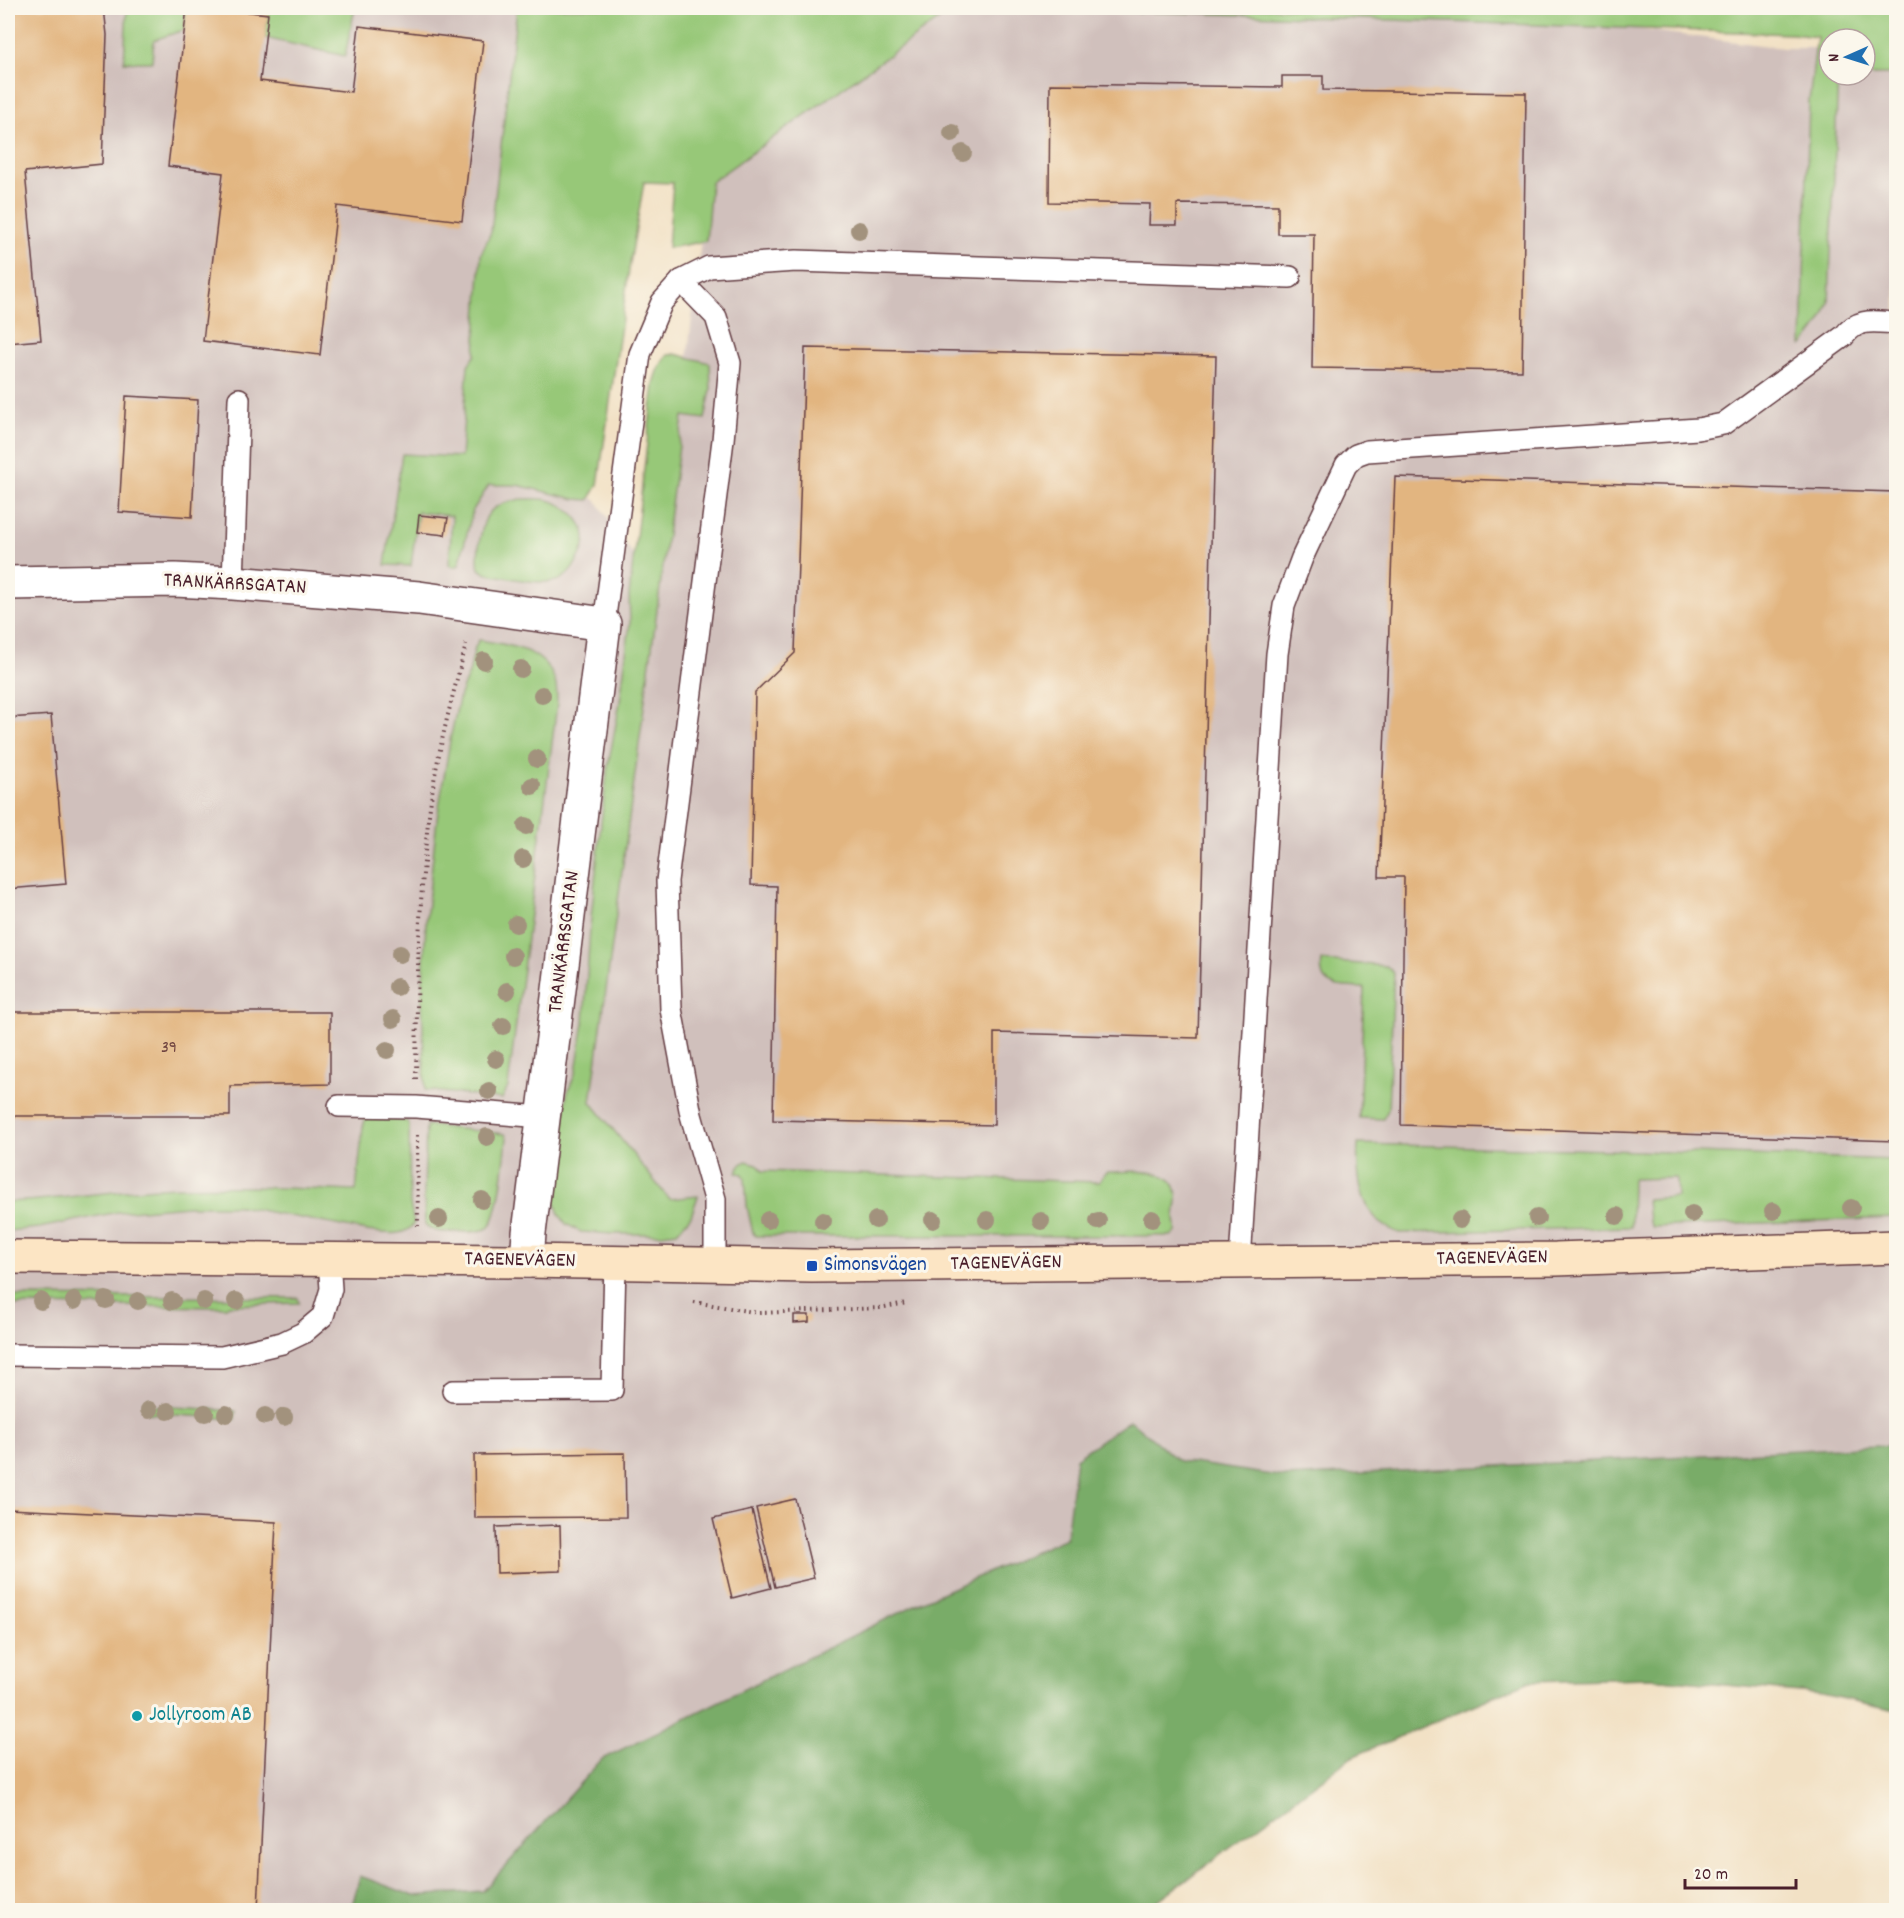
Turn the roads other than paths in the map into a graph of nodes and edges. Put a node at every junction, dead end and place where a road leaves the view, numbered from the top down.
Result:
1 (1290, 277) dead end
2 (681, 281) junction
3 (1896, 323) edge
4 (239, 399) dead end
5 (8, 583) edge
6 (233, 583) junction
7 (604, 624) junction
8 (339, 1106) dead end
9 (543, 1117) junction
10 (1896, 1247) edge
11 (8, 1257) edge
12 (329, 1260) junction
13 (527, 1261) junction
14 (615, 1262) junction
15 (1240, 1262) junction
16 (715, 1263) junction
17 (8, 1355) edge
18 (453, 1391) dead end

1 - 2 lane, TRANKÄRRSGATAN
2 - 7 lane, TRANKÄRRSGATAN
2 - 16 lane
3 - 15 lane
4 - 6 lane
5 - 6 street, TRANKÄRRSGATAN
6 - 7 street, TRANKÄRRSGATAN
7 - 9 street, TRANKÄRRSGATAN
8 - 9 lane
9 - 13 street, TRANKÄRRSGATAN
10 - 15 street, TAGENEVÄGEN
11 - 12 street, TAGENEVÄGEN
12 - 13 street, TAGENEVÄGEN
12 - 17 lane
13 - 14 street, TAGENEVÄGEN
14 - 16 street, TAGENEVÄGEN
14 - 18 lane
15 - 16 street, TAGENEVÄGEN

